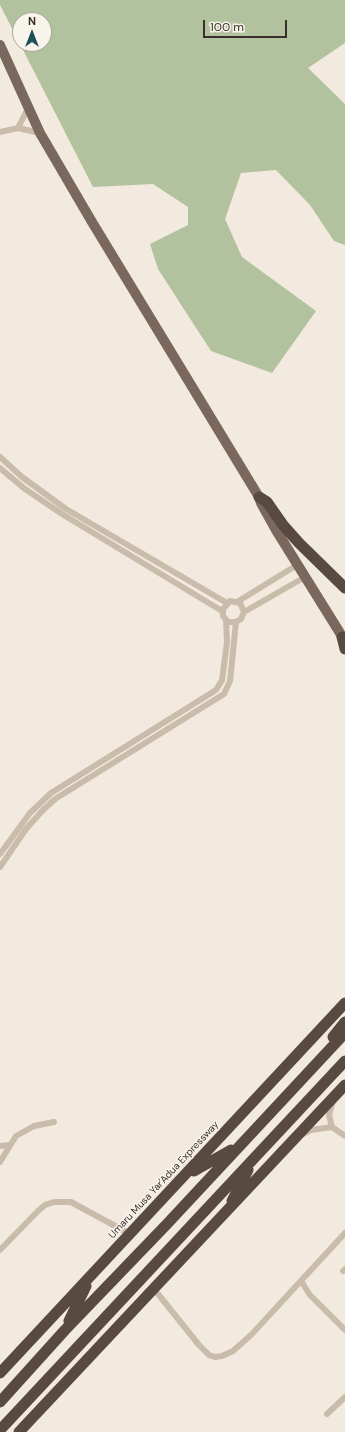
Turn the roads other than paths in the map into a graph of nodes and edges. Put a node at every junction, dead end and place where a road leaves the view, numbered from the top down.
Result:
1 (0, 45) edge
2 (28, 108) junction
3 (18, 128) junction
4 (0, 132) edge
5 (40, 133) junction
6 (1, 463) edge
7 (9, 476) junction
8 (0, 477) edge
9 (259, 497) junction
10 (297, 565) junction
11 (165, 567) junction
12 (161, 574) junction
13 (305, 577) junction
14 (345, 588) edge
15 (237, 602) junction
16 (227, 603) junction
17 (222, 611) junction
18 (244, 612) junction
19 (226, 620) junction
20 (236, 622) junction
21 (344, 639) edge
22 (345, 649) edge
23 (194, 705) junction
24 (198, 712) junction
25 (141, 736) junction
26 (144, 744) junction
27 (92, 766) junction
28 (96, 773) junction
29 (0, 854) edge
30 (0, 867) edge
31 (345, 1003) edge
32 (345, 1022) edge
33 (345, 1033) edge
34 (320, 1060) junction
35 (345, 1061) edge
36 (341, 1068) edge
37 (345, 1085) edge
38 (335, 1096) junction
39 (54, 1122) dead end
40 (332, 1127) junction
41 (298, 1136) junction
42 (345, 1136) edge
43 (10, 1145) junction
44 (0, 1146) edge
45 (239, 1146) junction
46 (256, 1156) junction
47 (0, 1162) edge
48 (186, 1175) junction
49 (225, 1214) junction
50 (345, 1233) edge
51 (130, 1234) junction
52 (0, 1250) edge
53 (90, 1276) junction
54 (301, 1281) junction
55 (154, 1289) junction
56 (129, 1314) junction
57 (65, 1330) junction
58 (345, 1330) edge
59 (83, 1342) junction
60 (0, 1373) edge
61 (345, 1397) edge
62 (0, 1402) edge
63 (327, 1414) dead end
64 (0, 1430) edge
65 (19, 1432) edge

1 - 2 main road
2 - 3 street
2 - 5 main road
3 - 4 street
3 - 5 street
5 - 9 main road
6 - 7 street
6 - 11 street
7 - 8 street
7 - 12 street
9 - 10 main road
9 - 14 highway
10 - 13 main road
10 - 15 street
11 - 12 street
11 - 16 street
12 - 17 street
13 - 18 street
13 - 21 main road
15 - 16 street
15 - 18 street
16 - 17 street
17 - 19 street
18 - 20 street
19 - 20 street
19 - 23 street
20 - 24 street
21 - 22 highway
23 - 24 street
23 - 25 street
24 - 26 street
25 - 26 street
25 - 27 street
26 - 28 street
27 - 28 street
27 - 29 street
28 - 30 street
31 - 48 highway, Umaru Musa Yar'Adua Expressway
32 - 34 highway
33 - 34 highway
34 - 45 highway
35 - 36 highway
36 - 46 highway
37 - 38 highway
38 - 40 street
38 - 41 highway
39 - 43 street
40 - 41 street
40 - 42 street
41 - 49 highway
43 - 44 street
43 - 47 street
45 - 48 highway
45 - 57 highway
46 - 49 highway
46 - 59 highway
48 - 51 highway, Umaru Musa Yar'Adua Expressway
49 - 55 highway
50 - 54 street
51 - 52 street
51 - 53 highway, Umaru Musa Yar'Adua Expressway
53 - 57 highway
53 - 60 highway, Umaru Musa Yar'Adua Expressway
54 - 55 street
54 - 58 street
55 - 56 highway
56 - 59 highway
56 - 65 highway
57 - 62 highway
59 - 64 highway
61 - 63 street

